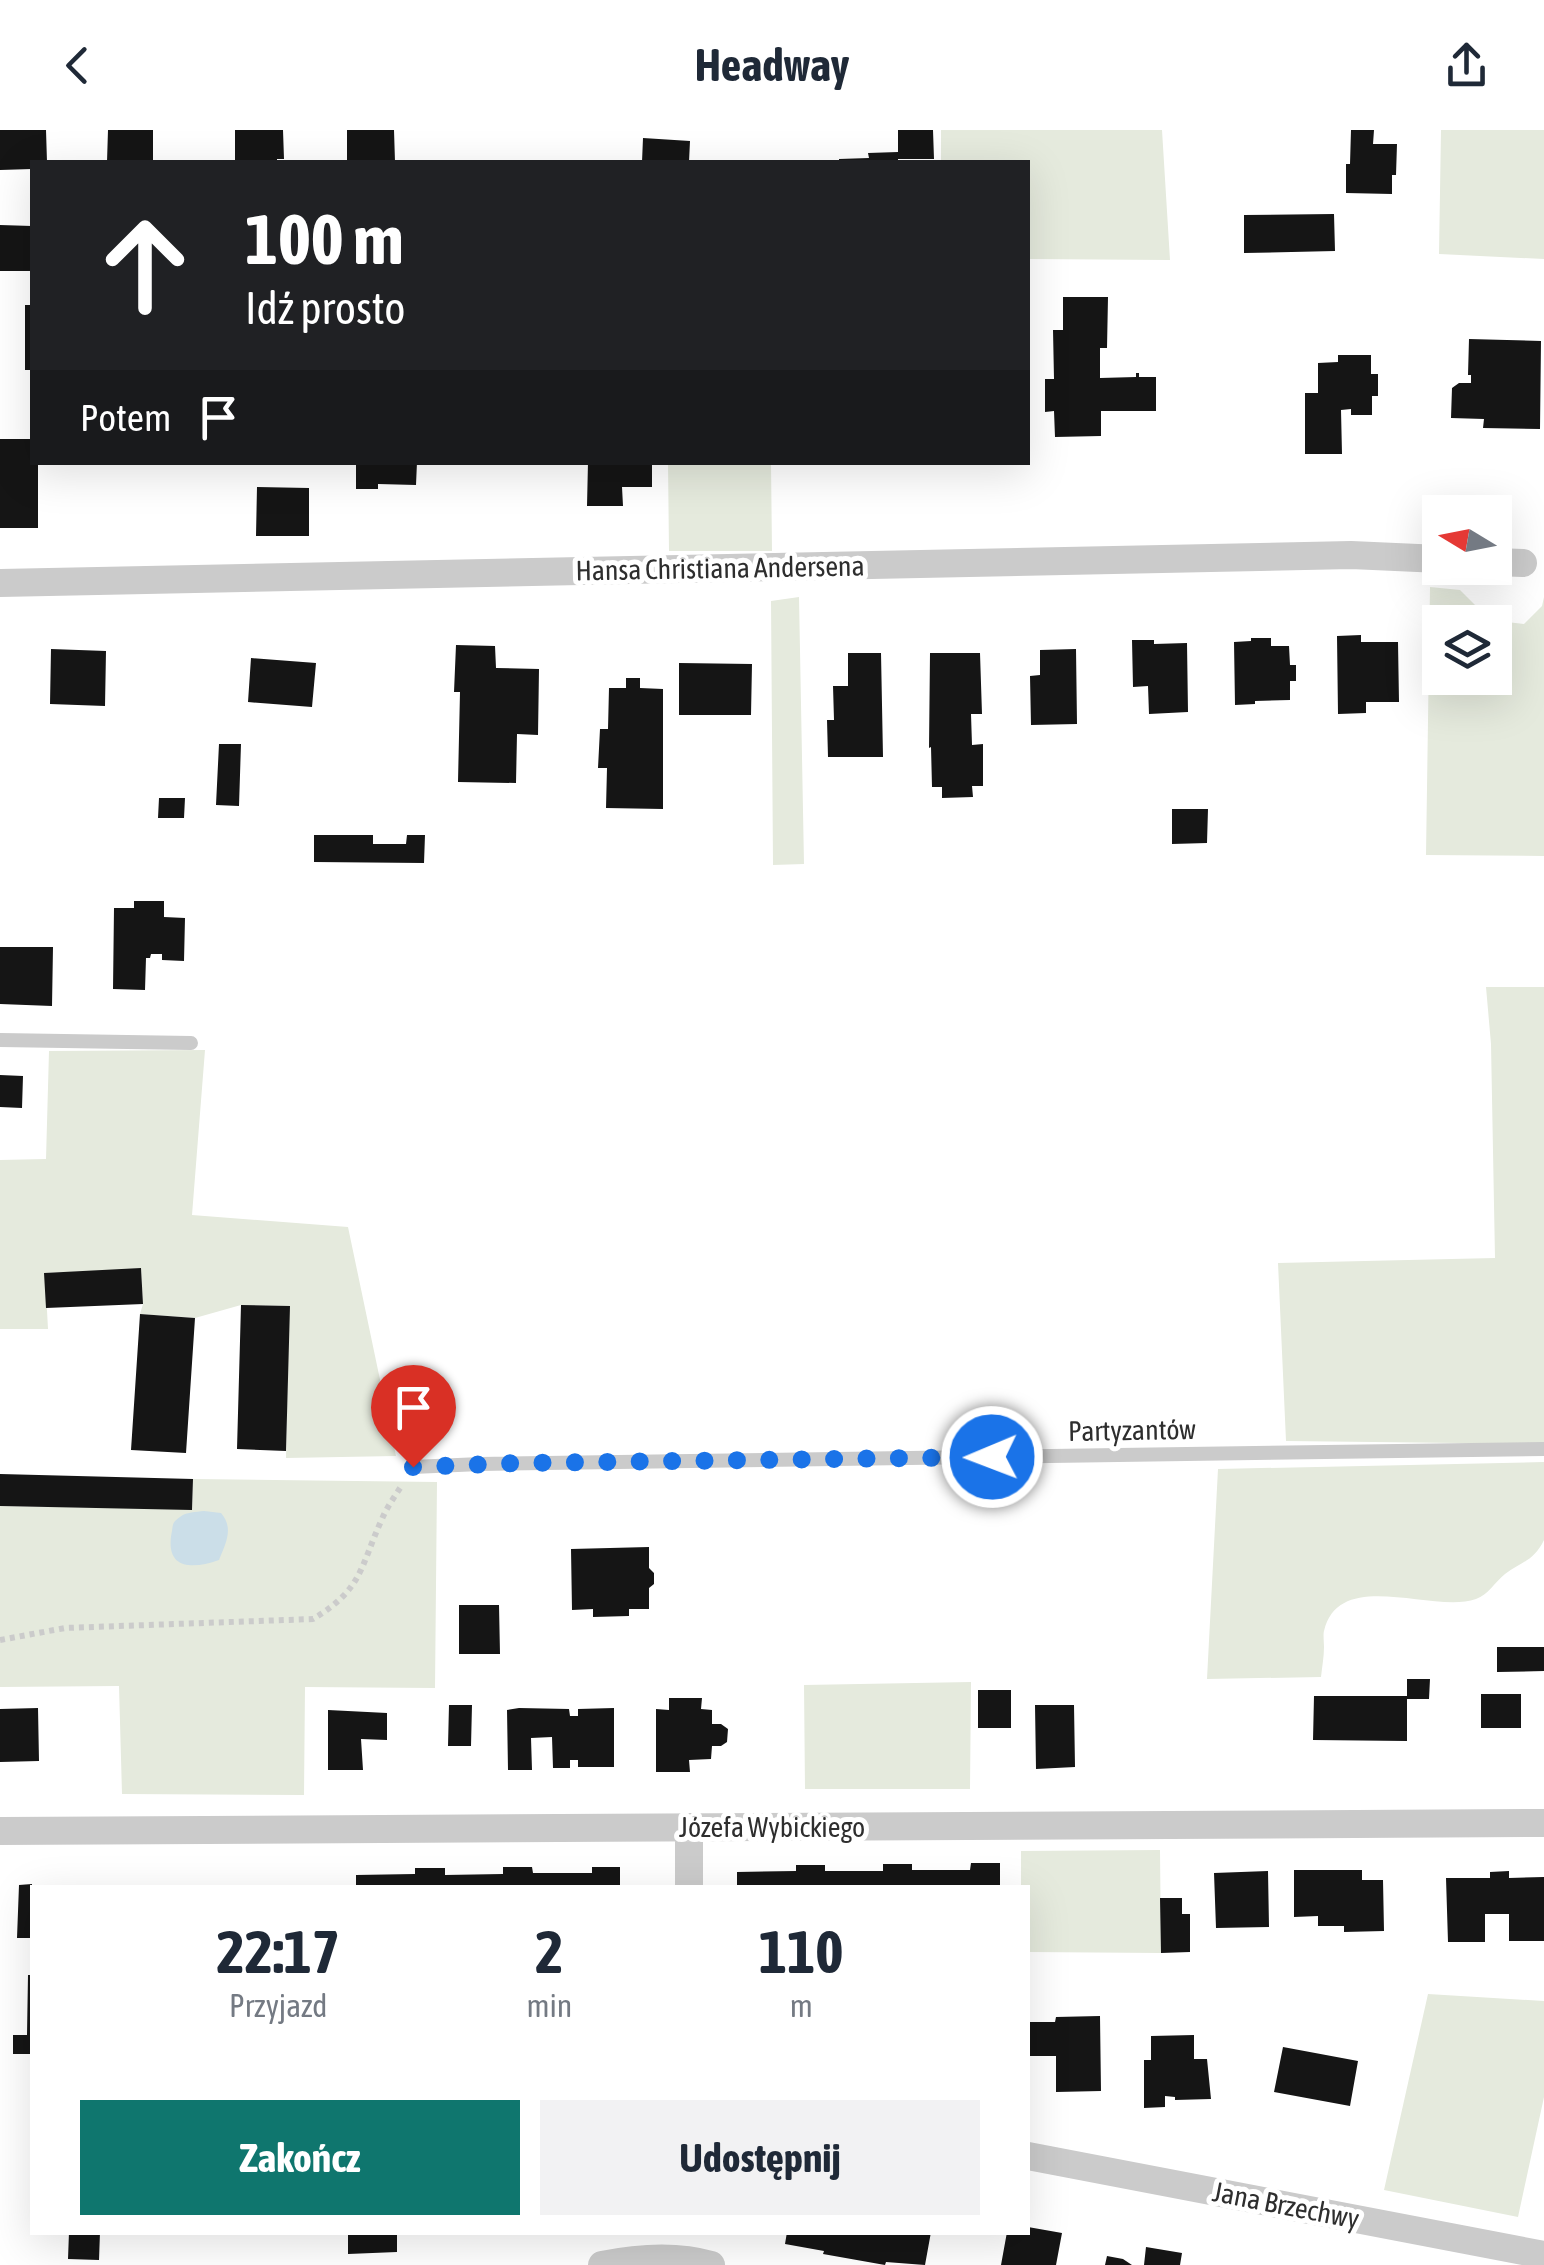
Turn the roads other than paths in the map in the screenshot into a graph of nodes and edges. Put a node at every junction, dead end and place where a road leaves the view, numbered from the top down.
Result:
1 (1422, 558) edge
2 (0, 583) edge
3 (0, 1040) edge
4 (191, 1044) dead end
5 (1544, 1449) edge
6 (413, 1467) road end
7 (1544, 1823) edge
8 (689, 1827) junction
9 (0, 1832) edge
10 (689, 1885) edge
11 (1030, 2156) edge
12 (700, 2253) edge
13 (1544, 2255) edge
14 (602, 2265) edge

1 - 2 street, Hansa Christiana Andersena
3 - 4 lane
5 - 6 lane, Partyzantów
7 - 8 street, Józefa Wybickiego
8 - 9 street, Józefa Wybickiego
8 - 10 street
11 - 13 street, Jana Brzechwy
12 - 14 street

